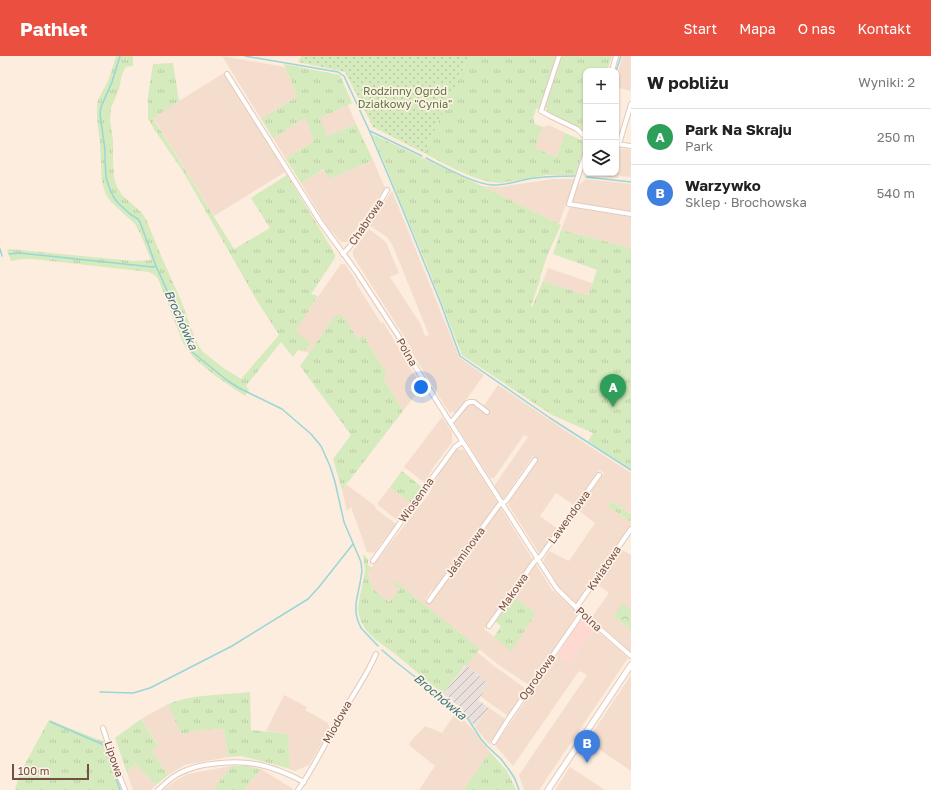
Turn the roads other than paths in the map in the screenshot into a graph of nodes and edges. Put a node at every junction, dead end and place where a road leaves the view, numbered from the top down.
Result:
1 (559, 56) edge
2 (616, 56) edge
3 (613, 68) edge
4 (227, 74) dead end
5 (631, 104) edge
6 (583, 135) edge
7 (619, 141) edge
8 (619, 144) edge
9 (631, 146) edge
10 (583, 161) edge
11 (387, 190) dead end
12 (631, 214) edge
13 (344, 254) junction
14 (487, 412) dead end
15 (450, 422) junction
16 (462, 442) junction
17 (534, 460) dead end
18 (600, 475) dead end
19 (502, 503) junction
20 (631, 529) edge
21 (538, 559) junction
22 (373, 561) dead end
23 (429, 601) dead end
24 (576, 608) junction
25 (582, 613) junction
26 (489, 626) dead end
27 (376, 654) dead end
28 (631, 656) edge
29 (631, 665) edge
30 (103, 728) dead end
31 (494, 742) dead end
32 (304, 782) junction
33 (125, 790) edge
34 (158, 790) edge
35 (298, 790) edge
36 (548, 790) edge

1 - 6 street
2 - 3 street
4 - 13 street, Polna
5 - 7 street
8 - 9 street
10 - 12 street
11 - 13 street, Chabrowa
13 - 15 street, Polna
14 - 15 street
15 - 16 street, Polna
16 - 19 street, Polna
16 - 22 street, Wiosenna
17 - 19 street, Jaśminowa
18 - 21 street, Lawendowa
19 - 21 street, Polna
19 - 23 street, Jaśminowa
20 - 24 street, Kwiatowa
21 - 24 street, Polna
21 - 26 street, Makowa
24 - 25 street, Polna
25 - 28 street, Polna
25 - 31 street, Ogrodowa
27 - 32 street, Miodowa
29 - 36 street
30 - 33 street, Lipowa
32 - 34 street
32 - 35 street, Miodowa

